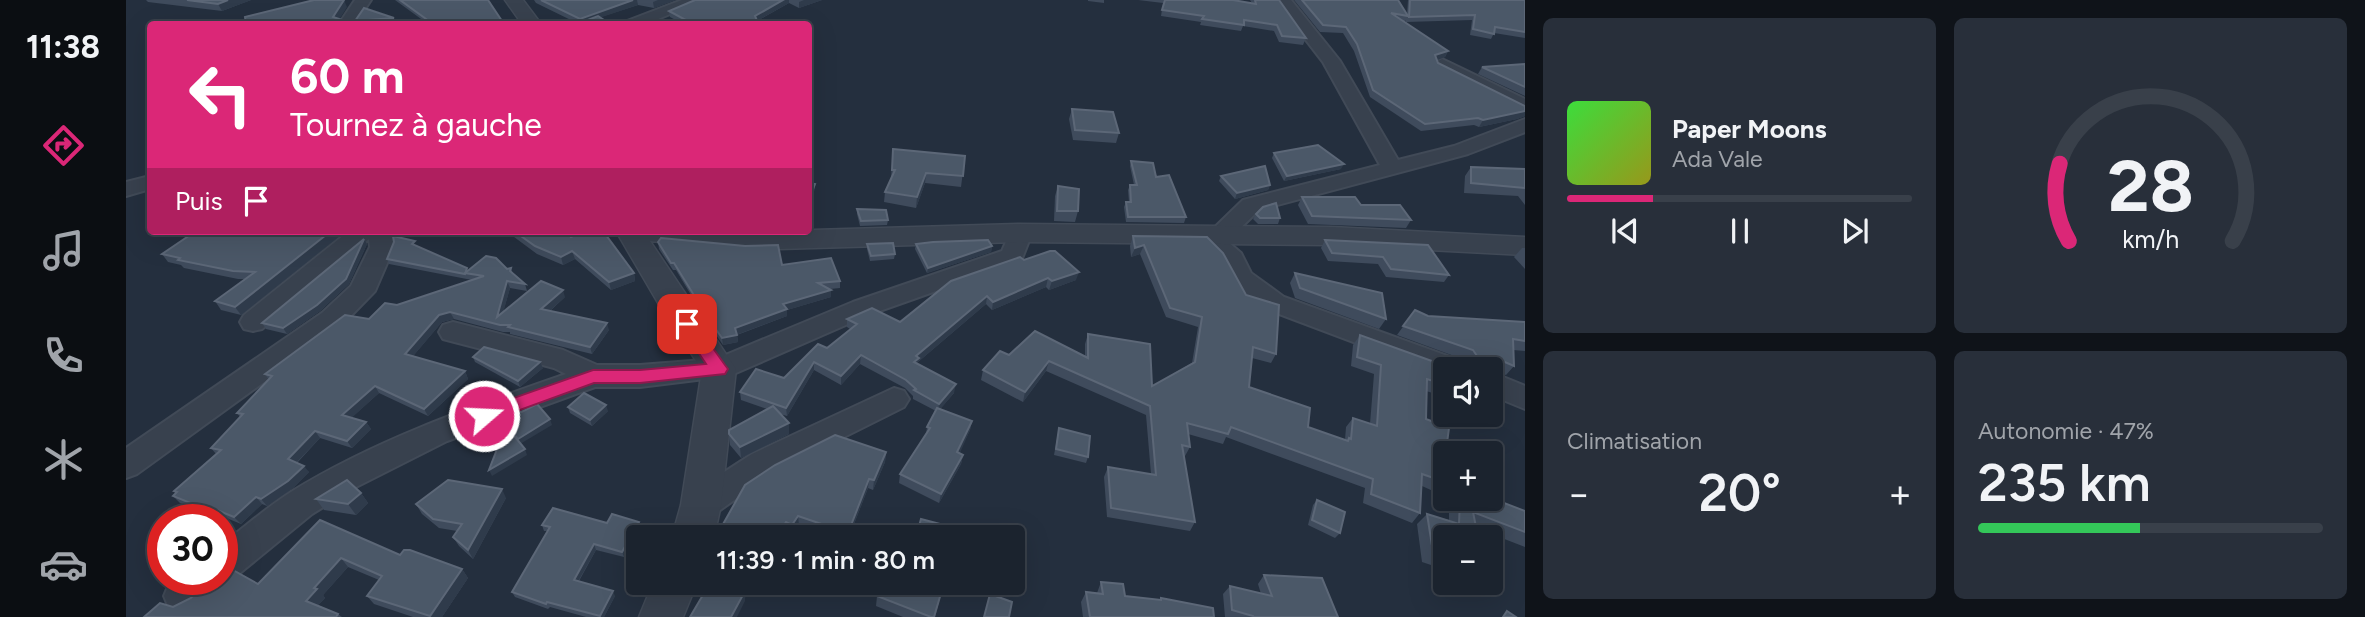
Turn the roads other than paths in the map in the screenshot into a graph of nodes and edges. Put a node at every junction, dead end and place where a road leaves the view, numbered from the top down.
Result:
1 (363, 0) edge
2 (514, 0) edge
3 (696, 0) edge
4 (1283, 0) edge
5 (349, 21) edge
6 (529, 21) edge
7 (641, 21) edge
8 (1442, 64) edge
9 (1525, 106) edge
10 (1525, 125) edge
11 (1392, 168) junction
12 (147, 184) edge
13 (126, 188) edge
14 (1020, 233) junction
15 (359, 235) edge
16 (380, 235) edge
17 (635, 235) edge
18 (678, 235) edge
19 (1214, 235) junction
20 (1525, 246) edge
21 (253, 322) dead end
22 (453, 332) dead end
23 (1433, 361) edge
24 (719, 369) junction
25 (593, 376) junction
26 (1503, 388) edge
27 (1525, 398) edge
28 (894, 399) dead end
29 (126, 465) edge
30 (697, 521) edge
31 (238, 553) edge
32 (671, 595) edge
33 (661, 617) edge

1 - 5 street
2 - 6 street
3 - 7 street
4 - 11 street
8 - 9 street
10 - 11 street
11 - 19 street
12 - 13 street
14 - 18 street
14 - 19 street
14 - 24 street
15 - 21 street
16 - 29 street
17 - 24 street
19 - 20 street
19 - 23 street
22 - 25 street
24 - 25 street
24 - 30 street
25 - 31 street
26 - 27 street
28 - 30 street
32 - 33 street

